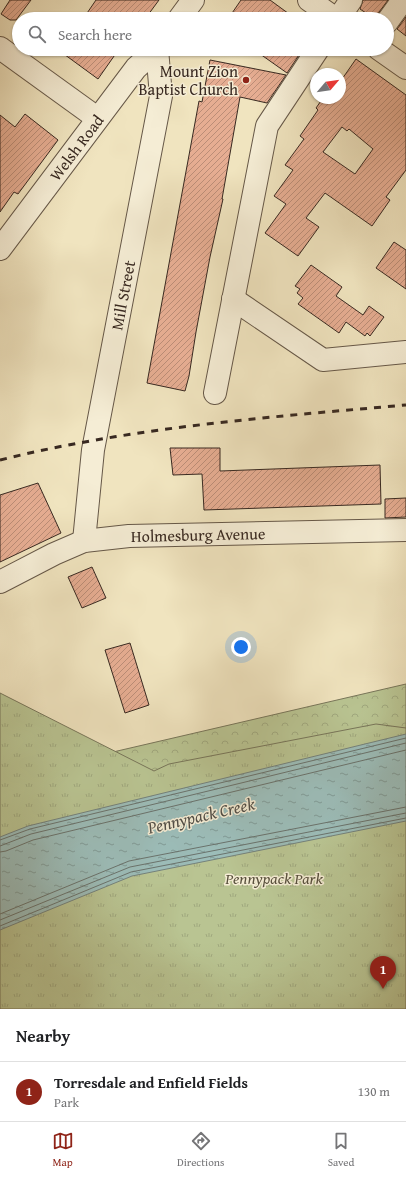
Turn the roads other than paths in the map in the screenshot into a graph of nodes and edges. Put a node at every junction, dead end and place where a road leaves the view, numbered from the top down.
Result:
1 (192, 0) edge
2 (309, 0) edge
3 (351, 0) edge
4 (403, 0) edge
5 (184, 12) edge
6 (327, 12) edge
7 (342, 12) edge
8 (394, 12) edge
9 (0, 48) edge
10 (149, 56) edge
11 (158, 56) edge
12 (313, 56) edge
13 (389, 56) edge
14 (406, 68) edge
15 (97, 118) junction
16 (0, 249) edge
17 (234, 299) junction
18 (406, 352) edge
19 (215, 393) dead end
20 (406, 530) edge
21 (84, 541) junction
22 (0, 582) edge

1 - 5 street
2 - 6 street
3 - 7 street
4 - 8 street
9 - 15 street
10 - 15 street, Welsh Road
11 - 21 street, Mill Street
12 - 17 street
13 - 14 street
15 - 16 street, Welsh Road
17 - 18 street
17 - 19 street
20 - 21 street, Holmesburg Avenue
21 - 22 street, Holmesburg Avenue

